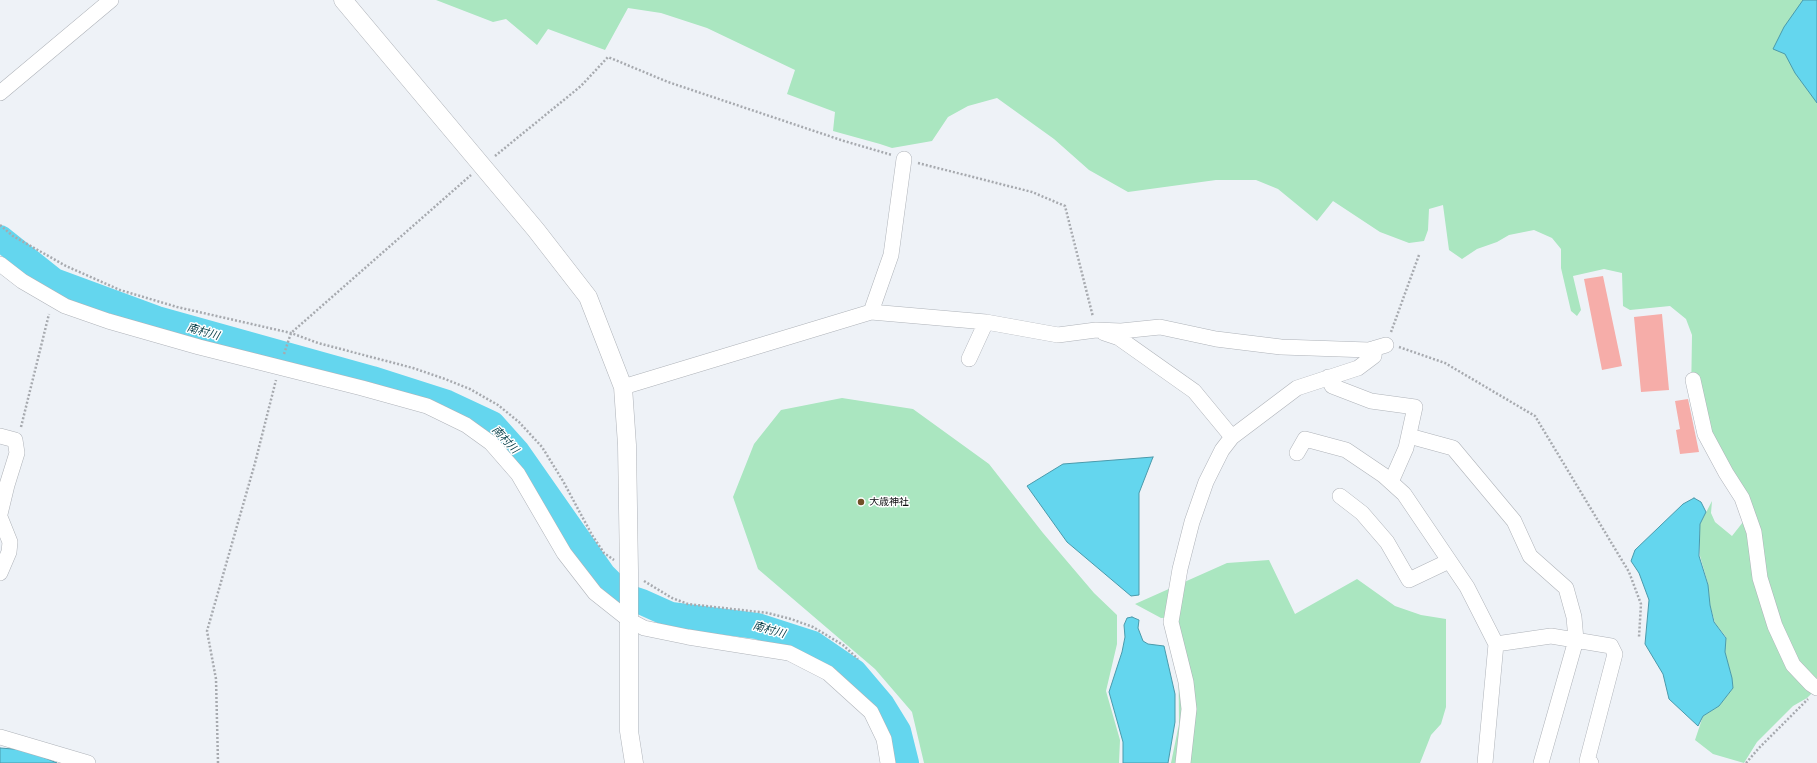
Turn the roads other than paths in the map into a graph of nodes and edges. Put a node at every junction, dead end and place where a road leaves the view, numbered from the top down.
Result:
1 (111, 0) edge
2 (343, 0) edge
3 (0, 92) edge
4 (904, 159) road end
5 (0, 264) edge
6 (872, 312) junction
7 (986, 322) junction
8 (1096, 330) junction
9 (969, 359) dead end
10 (1328, 377) junction
11 (1693, 380) dead end
12 (623, 387) junction
13 (0, 436) edge
14 (1409, 436) junction
15 (1232, 437) junction
16 (1297, 453) dead end
17 (1391, 482) junction
18 (3, 484) edge
19 (1340, 496) dead end
20 (0, 515) edge
21 (1449, 561) junction
22 (0, 573) edge
23 (629, 620) junction
24 (1576, 640) junction
25 (1496, 644) junction
26 (1814, 691) edge
27 (0, 737) edge
28 (88, 763) edge
29 (634, 763) edge
30 (888, 763) edge
31 (1183, 763) edge
32 (1485, 763) edge
33 (1541, 763) edge
34 (1591, 763) edge

1 - 3 street
2 - 12 street
4 - 6 street
5 - 23 street
6 - 7 street
6 - 12 street
7 - 8 street
7 - 9 street
8 - 10 street
8 - 15 street
10 - 14 street
10 - 15 street
11 - 26 street
12 - 23 street
13 - 18 street
14 - 17 street
14 - 24 street
15 - 31 street
16 - 17 street
17 - 21 street
18 - 20 street
19 - 21 street
20 - 22 street
21 - 25 street
23 - 29 street
23 - 30 street
24 - 25 street
24 - 33 street
24 - 34 street
25 - 32 street
27 - 28 street

